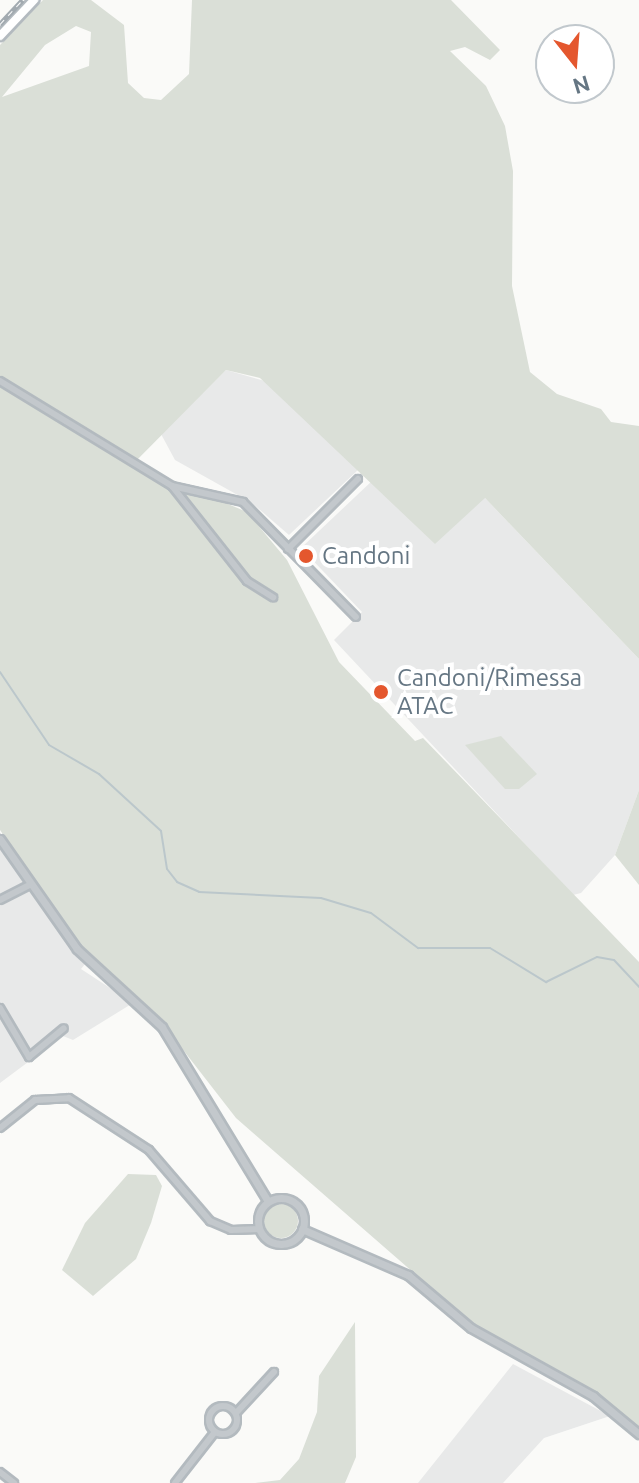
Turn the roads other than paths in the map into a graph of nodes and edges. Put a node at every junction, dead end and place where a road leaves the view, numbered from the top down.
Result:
1 (34, 0) edge
2 (0, 36) edge
3 (0, 381) edge
4 (358, 479) dead end
5 (172, 486) junction
6 (288, 549) junction
7 (273, 597) dead end
8 (356, 617) dead end
9 (0, 839) edge
10 (29, 885) junction
11 (0, 900) edge
12 (0, 1008) edge
13 (64, 1028) dead end
14 (0, 1128) edge
15 (268, 1201) junction
16 (260, 1229) junction
17 (302, 1229) junction
18 (274, 1372) dead end
19 (236, 1413) junction
20 (214, 1433) junction
21 (639, 1434) edge
22 (0, 1472) edge
23 (14, 1483) edge
24 (175, 1483) edge

1 - 2 main road
3 - 5 street
4 - 6 street
5 - 6 street
5 - 7 street
6 - 8 street
9 - 10 street
10 - 11 street
10 - 15 street
12 - 13 street
14 - 16 street
15 - 16 street
15 - 17 street
16 - 17 street
17 - 21 street
18 - 19 street
19 - 20 street
19 - 20 street
20 - 24 street
22 - 23 street

